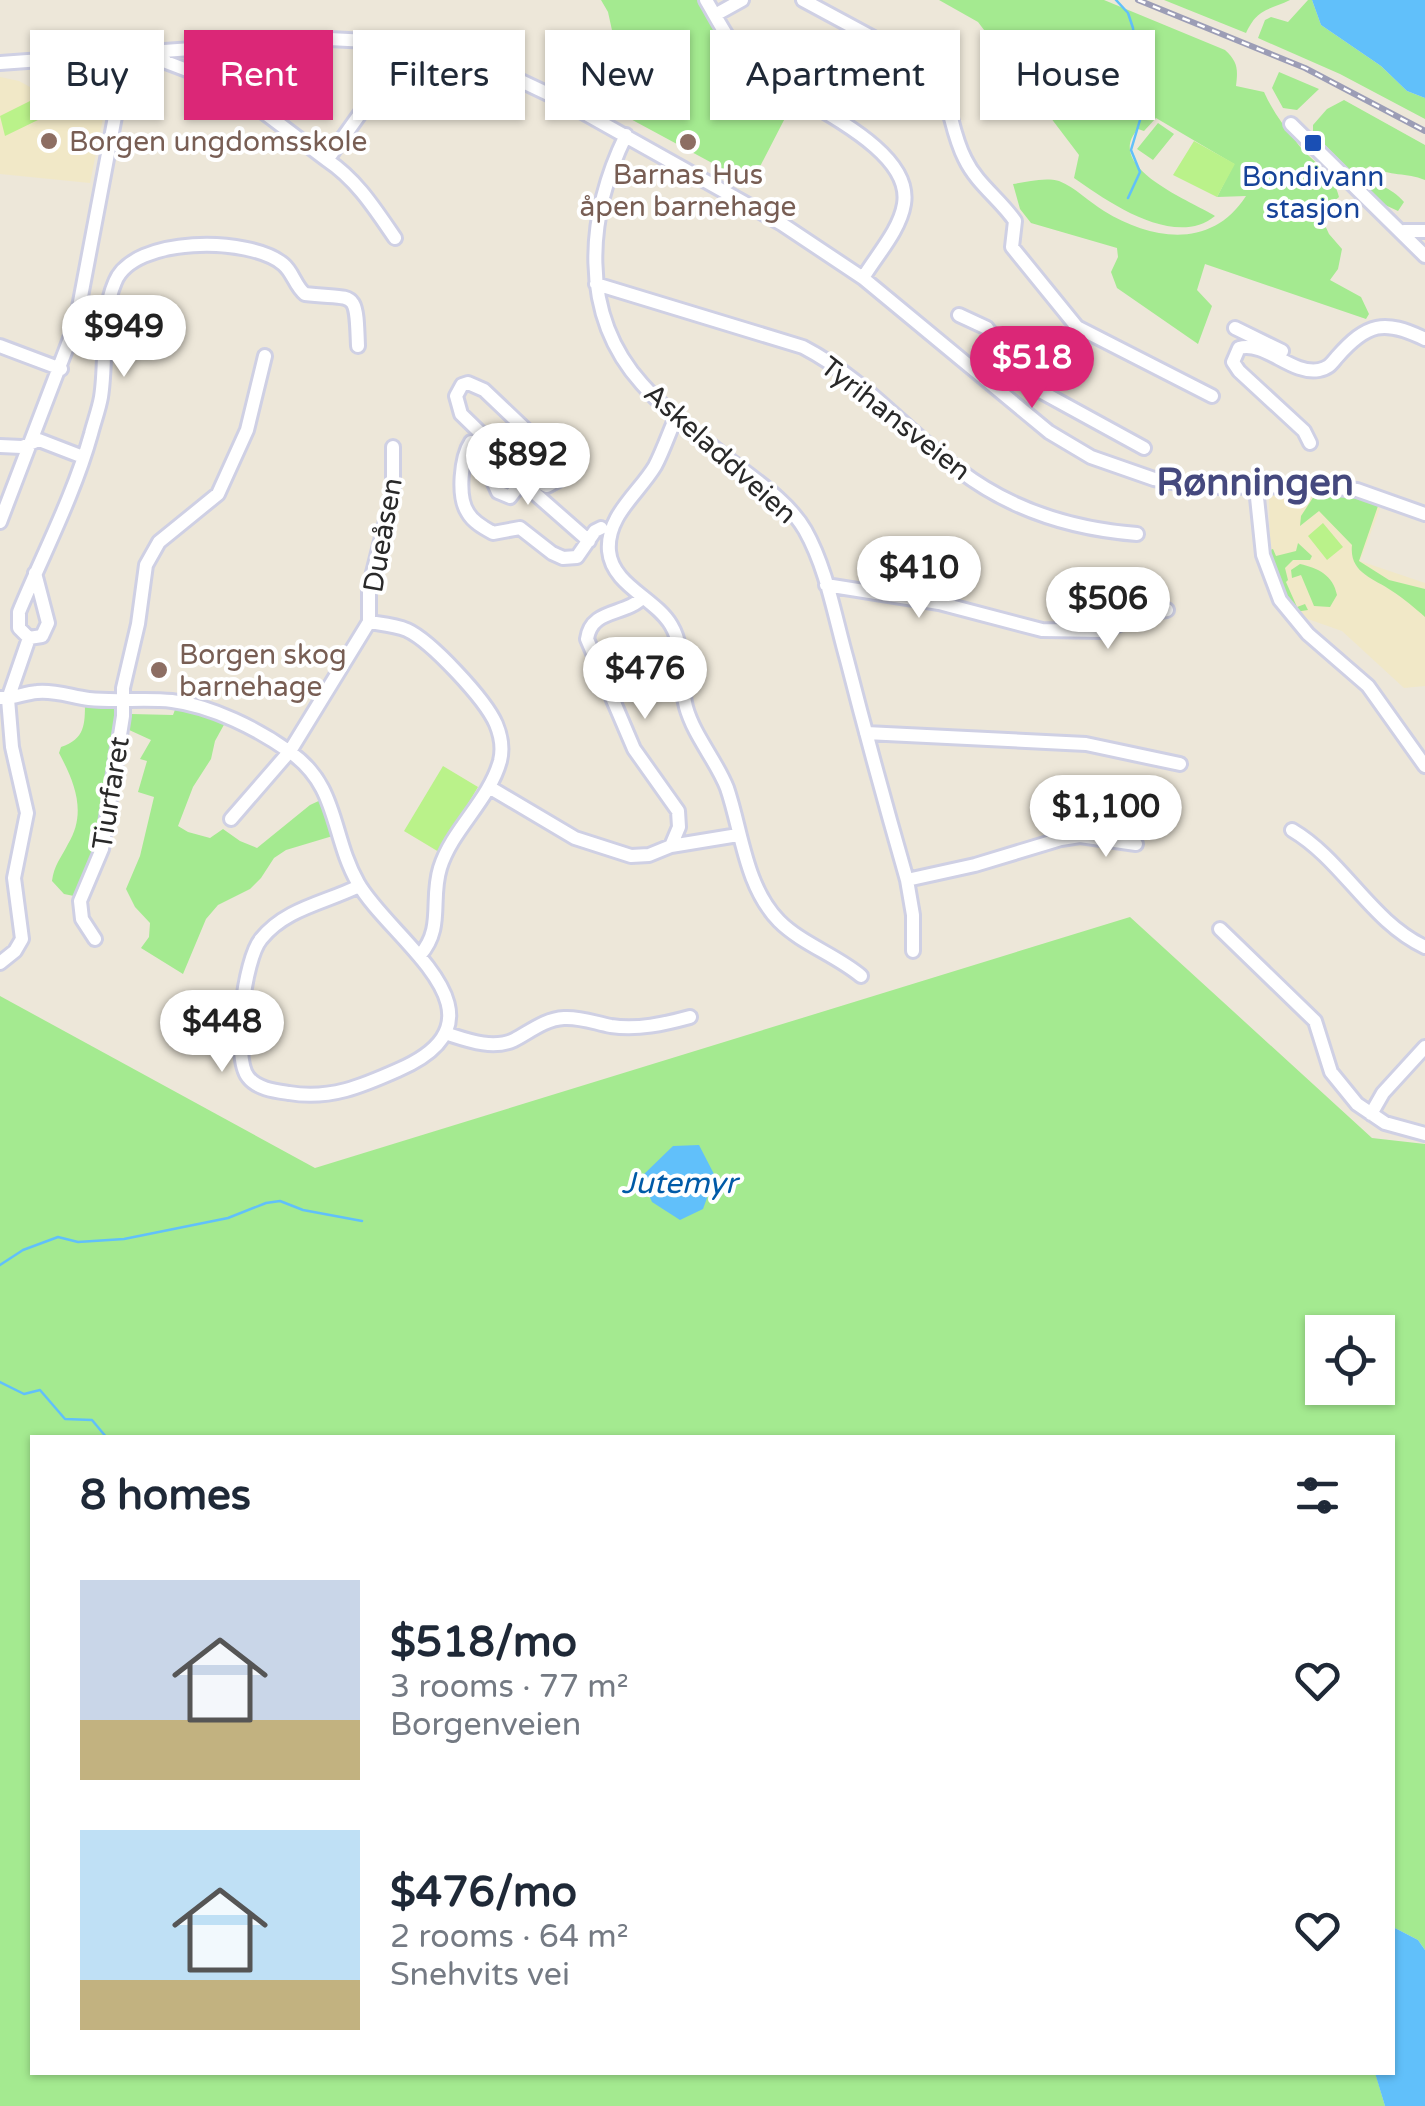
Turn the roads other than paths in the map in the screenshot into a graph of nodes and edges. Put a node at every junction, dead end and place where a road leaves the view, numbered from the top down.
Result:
1 (706, 0) edge
2 (742, 0) edge
3 (803, 0) edge
4 (824, 14) junction
5 (715, 15) junction
6 (831, 28) dead end
7 (164, 50) edge
8 (164, 60) edge
9 (30, 61) edge
10 (0, 63) edge
11 (114, 120) edge
12 (356, 120) edge
13 (1291, 124) dead end
14 (626, 135) junction
15 (327, 160) junction
16 (1425, 231) edge
17 (1404, 232) junction
18 (395, 238) dead end
19 (1425, 256) edge
20 (863, 278) junction
21 (596, 284) junction
22 (959, 314) dead end
23 (1235, 328) dead end
24 (1425, 339) edge
25 (0, 346) edge
26 (358, 346) dead end
27 (265, 356) dead end
28 (1297, 367) junction
29 (61, 370) junction
30 (1212, 396) dead end
31 (676, 417) junction
32 (1310, 443) dead end
33 (0, 446) edge
34 (31, 446) junction
35 (393, 447) dead end
36 (1144, 448) dead end
37 (500, 452) junction
38 (84, 457) junction
39 (525, 479) junction
40 (1256, 488) junction
41 (1425, 514) edge
42 (0, 522) edge
43 (601, 528) dead end
44 (1136, 534) dead end
45 (589, 541) junction
46 (35, 573) junction
47 (826, 584) junction
48 (644, 596) junction
49 (1166, 610) dead end
50 (369, 622) junction
51 (28, 638) junction
52 (4, 698) edge
53 (124, 698) junction
54 (866, 733) junction
55 (290, 751) junction
56 (1180, 764) dead end
57 (1425, 766) edge
58 (488, 787) junction
59 (231, 819) dead end
60 (1292, 830) dead end
61 (738, 835) junction
62 (1136, 844) dead end
63 (671, 846) junction
64 (907, 880) junction
65 (359, 886) junction
66 (1220, 929) dead end
67 (95, 939) dead end
68 (1425, 947) edge
69 (912, 951) dead end
70 (420, 955) junction
71 (0, 963) edge
72 (861, 976) dead end
73 (690, 1017) dead end
74 (445, 1033) junction
75 (1425, 1047) edge
76 (1371, 1114) junction
77 (1425, 1134) edge

1 - 5 street
2 - 5 street
3 - 4 street
4 - 6 street
4 - 30 street
5 - 20 street
7 - 14 street
8 - 15 street
9 - 10 street
11 - 29 street
12 - 15 street
13 - 17 street
14 - 20 street
14 - 21 street, Askeladdveien
15 - 18 street
16 - 17 street
17 - 19 street
20 - 40 street
21 - 31 street, Askeladdveien
21 - 44 street, Tyrihansveien
22 - 36 street
23 - 28 street
24 - 28 street
25 - 29 street
26 - 38 street
27 - 53 street
28 - 32 street
29 - 34 street
31 - 47 street, Askeladdveien
31 - 48 street
33 - 34 street
34 - 38 street
34 - 42 street
35 - 50 street, Dueåsen
37 - 39 street
37 - 39 street
37 - 39 street
37 - 45 street
38 - 46 street
39 - 45 street
40 - 41 street
40 - 57 street
43 - 45 street
46 - 51 street
46 - 51 street
47 - 49 street
47 - 54 street, Askeladdveien
48 - 61 street
48 - 63 street
50 - 55 street, Dueåsen
50 - 58 street, Dueåsen
51 - 52 street
52 - 53 street, Tiurfaret
52 - 71 street
53 - 55 street, Tiurfaret
53 - 67 street, Tiurfaret
54 - 56 street
54 - 64 street, Askeladdveien
55 - 59 street
55 - 65 street, Tiurfaret
58 - 63 street
58 - 70 street, Dueåsen
60 - 68 street
61 - 63 street
61 - 72 street
62 - 64 street
64 - 69 street, Askeladdveien
65 - 70 street, Tiurfaret
65 - 74 street
66 - 76 street
70 - 74 street, Tiurfaret
73 - 74 street
75 - 76 street
76 - 77 street

